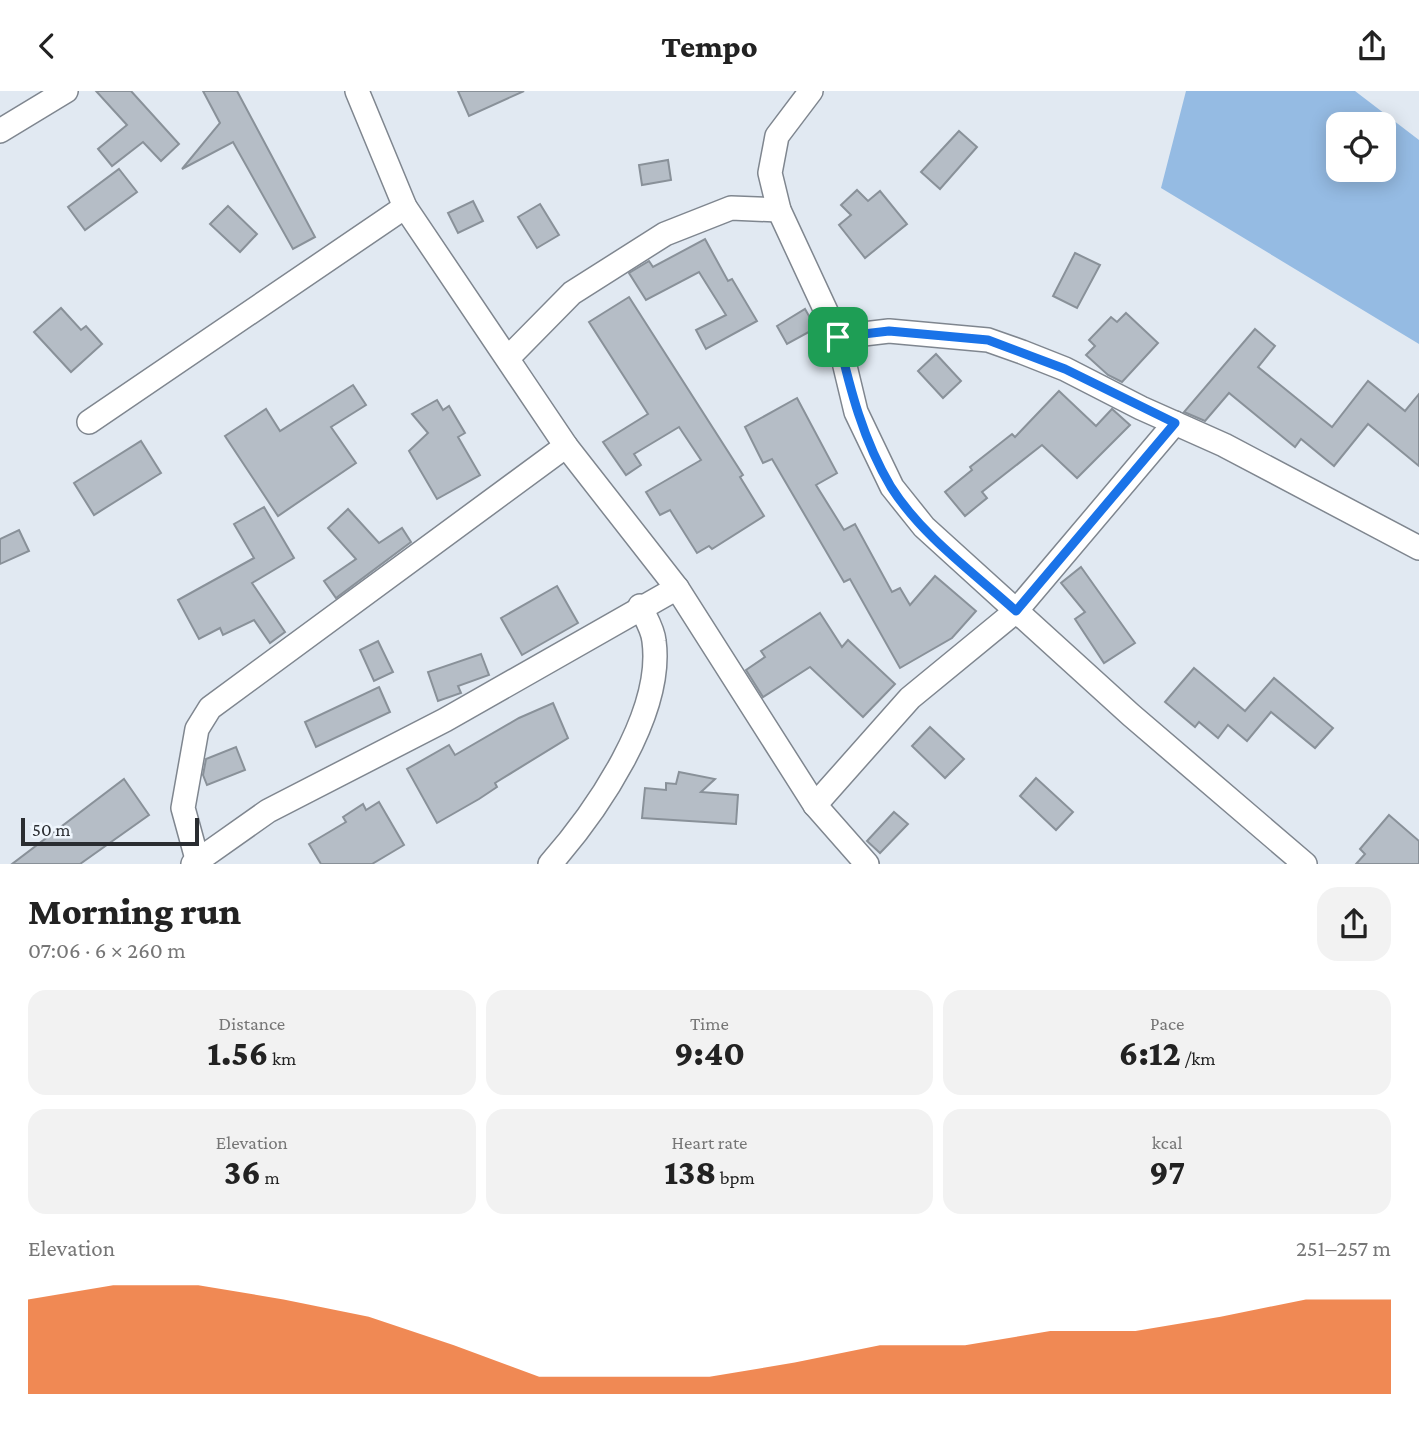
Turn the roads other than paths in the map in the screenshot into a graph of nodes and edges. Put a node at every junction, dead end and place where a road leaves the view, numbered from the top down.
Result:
1 (66, 91) edge
2 (357, 91) edge
3 (811, 91) edge
4 (0, 131) edge
5 (405, 207) junction
6 (779, 210) junction
7 (838, 337) junction
8 (509, 357) junction
9 (89, 422) dead end
10 (1175, 423) junction
11 (566, 446) junction
12 (1419, 548) edge
13 (677, 588) junction
14 (640, 606) junction
15 (1016, 611) junction
16 (815, 805) junction
17 (195, 861) edge
18 (550, 864) edge
19 (867, 864) edge
20 (1306, 864) edge

1 - 4 street
2 - 5 street
3 - 6 street
5 - 8 street
5 - 9 street
6 - 7 street
6 - 8 street
7 - 10 street
7 - 15 street
8 - 11 street
10 - 12 street
10 - 15 street
11 - 13 street
11 - 17 street
13 - 14 street
13 - 16 street
14 - 17 street
14 - 18 street
15 - 16 street
15 - 20 street
16 - 19 street

